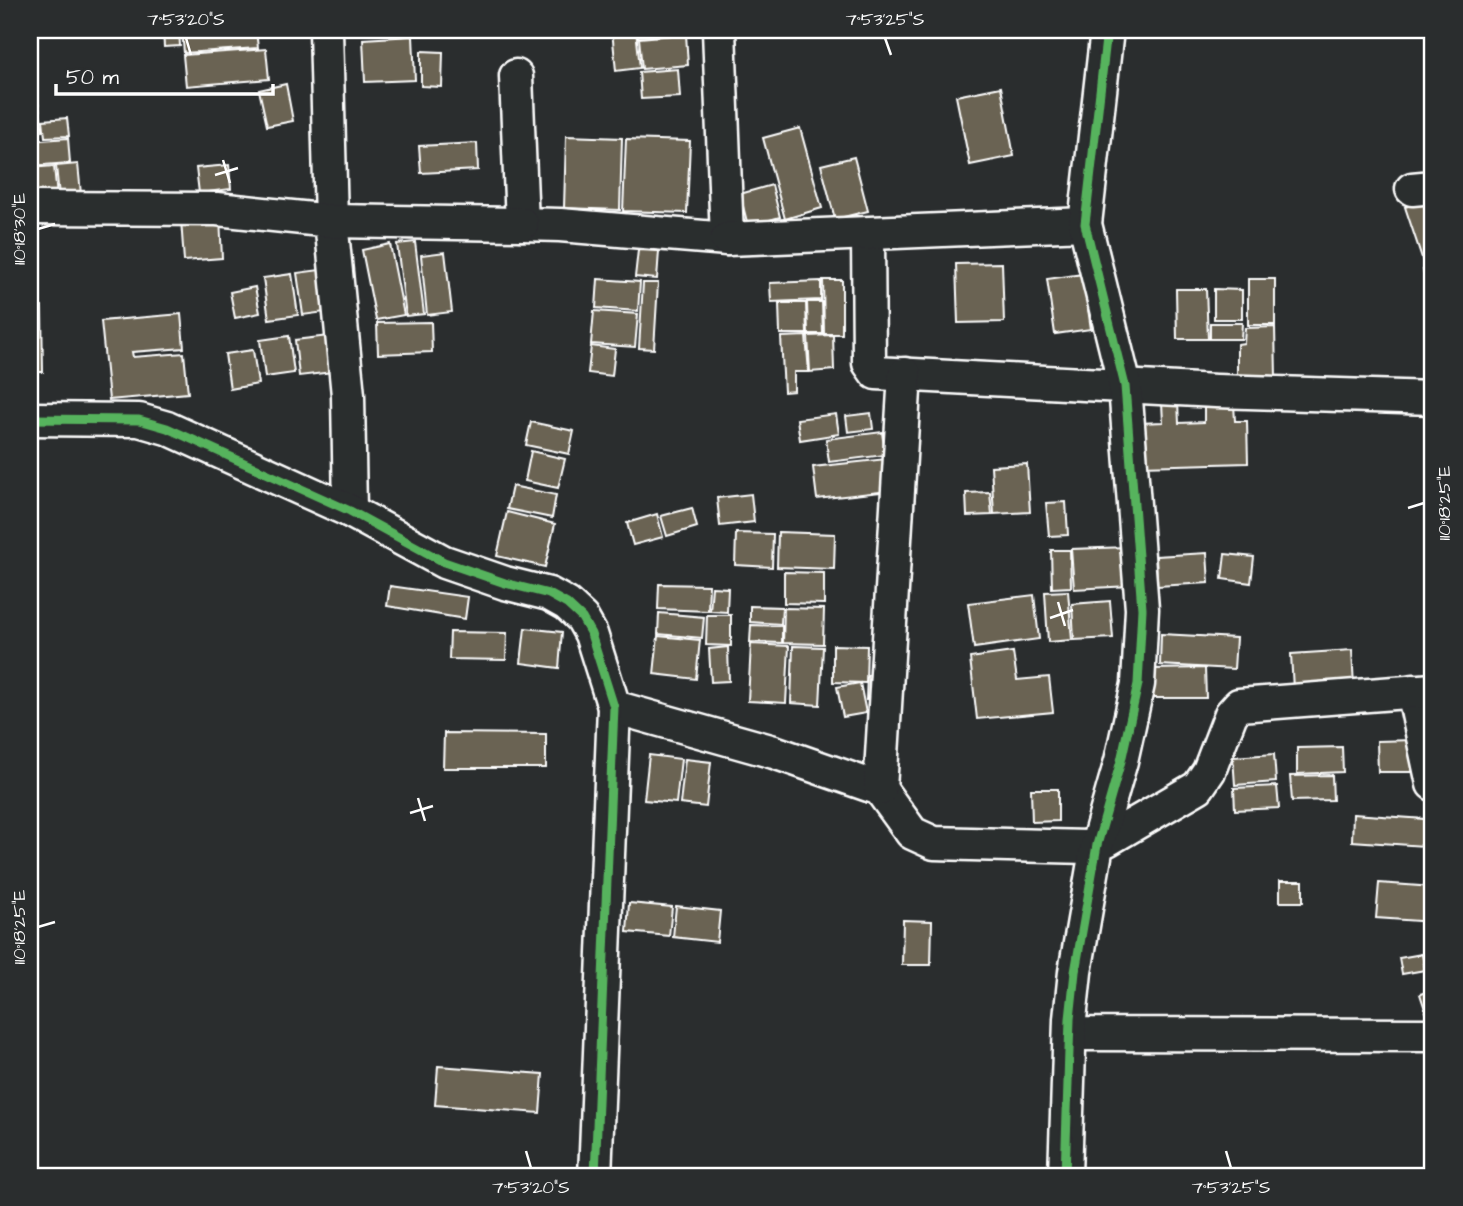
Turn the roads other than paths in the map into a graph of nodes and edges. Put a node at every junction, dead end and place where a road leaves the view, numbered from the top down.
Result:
1 (326, 30) edge
2 (719, 30) edge
3 (1107, 30) edge
4 (516, 76) dead end
5 (30, 208) edge
6 (331, 221) junction
7 (522, 224) junction
8 (1085, 224) junction
9 (868, 233) junction
10 (727, 239) junction
11 (905, 374) junction
12 (1125, 386) junction
13 (1433, 398) edge
14 (30, 419) edge
15 (350, 511) junction
16 (1423, 691) edge
17 (614, 707) junction
18 (1433, 784) edge
19 (880, 789) junction
20 (1097, 845) junction
21 (1071, 1031) junction
22 (1433, 1035) edge
23 (595, 1176) edge
24 (1065, 1176) edge

1 - 6 street
2 - 10 street
3 - 8 street
4 - 7 street
5 - 6 street
6 - 7 street
6 - 15 street
7 - 10 street
8 - 9 street
8 - 12 street
9 - 10 street
9 - 11 street
11 - 12 street
11 - 19 street
12 - 13 street
12 - 20 street
14 - 15 street
15 - 17 street
16 - 18 street
16 - 20 street
17 - 19 street
17 - 23 street
19 - 20 street
20 - 21 street
21 - 22 street
21 - 24 street

